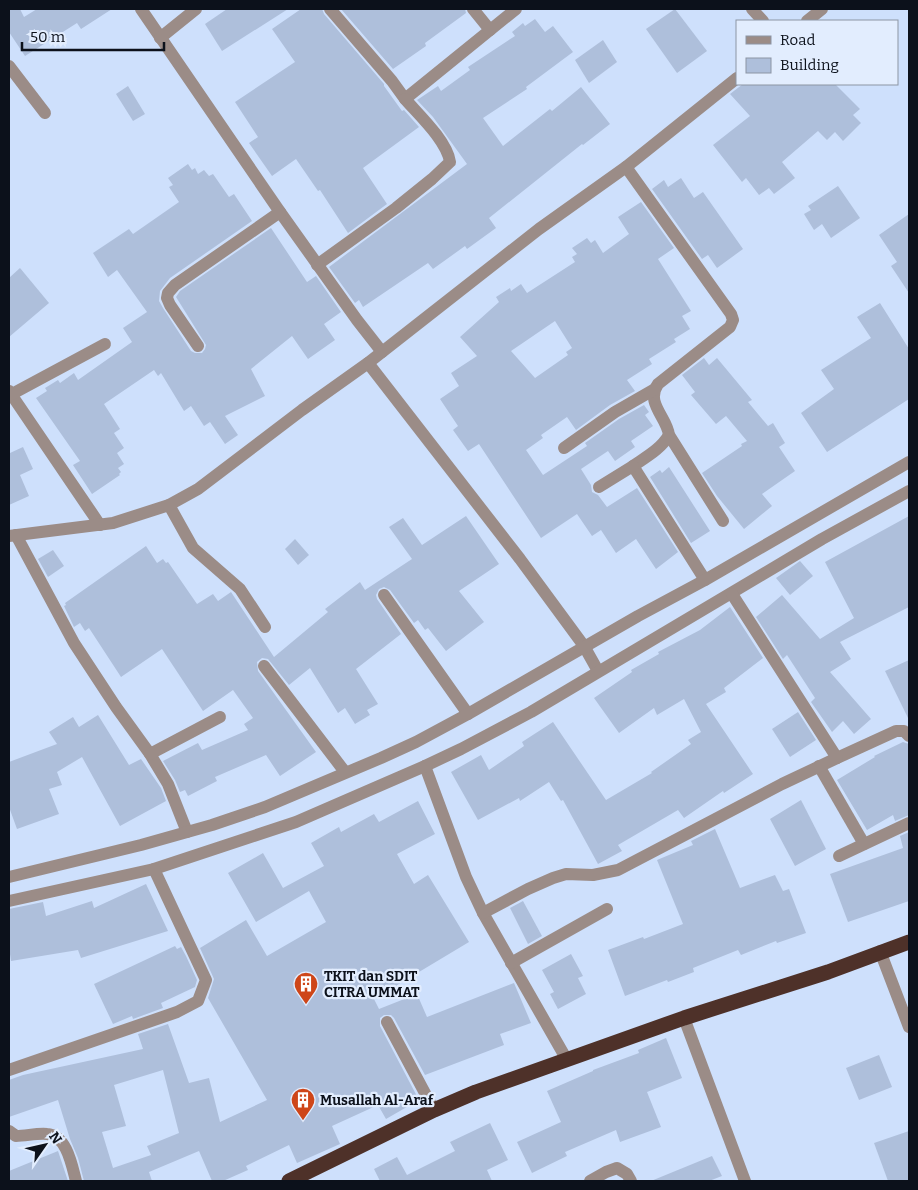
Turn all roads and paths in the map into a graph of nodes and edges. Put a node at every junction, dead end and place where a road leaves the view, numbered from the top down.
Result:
1 (141, 9) edge
2 (196, 9) edge
3 (330, 9) edge
4 (472, 9) edge
5 (516, 9) edge
6 (752, 9) edge
7 (822, 9) edge
8 (762, 20) edge
9 (808, 20) edge
10 (490, 30) junction
11 (160, 38) junction
12 (9, 66) edge
13 (736, 79) edge
14 (405, 99) junction
15 (44, 113) dead end
16 (626, 167) junction
17 (280, 212) junction
18 (317, 265) junction
19 (106, 344) dead end
20 (198, 346) dead end
21 (382, 352) junction
22 (368, 363) junction
23 (655, 389) junction
24 (10, 392) edge
25 (669, 435) junction
26 (564, 448) dead end
27 (909, 462) edge
28 (633, 466) junction
29 (599, 487) dead end
30 (909, 491) edge
31 (169, 506) junction
32 (723, 521) dead end
33 (100, 524) junction
34 (12, 536) edge
35 (705, 580) junction
36 (732, 594) junction
37 (384, 596) dead end
38 (265, 627) dead end
39 (584, 646) junction
40 (264, 666) dead end
41 (598, 671) junction
42 (468, 714) junction
43 (220, 716) dead end
44 (909, 736) edge
45 (150, 754) junction
46 (838, 758) junction
47 (425, 766) junction
48 (819, 766) junction
49 (345, 772) junction
50 (909, 824) edge
51 (187, 832) junction
52 (864, 844) junction
53 (839, 856) dead end
54 (154, 870) junction
55 (9, 877) edge
56 (9, 901) edge
57 (607, 909) dead end
58 (483, 913) junction
59 (909, 942) edge
60 (880, 951) junction
61 (511, 963) junction
62 (684, 1018) junction
63 (387, 1022) dead end
64 (909, 1027) edge
65 (567, 1060) junction
66 (9, 1070) edge
67 (434, 1110) junction
68 (9, 1131) edge
69 (76, 1181) edge
70 (289, 1181) edge
71 (590, 1181) edge
72 (631, 1181) edge
73 (745, 1181) edge

1 - 11 street
2 - 11 street
3 - 14 street
4 - 10 street
5 - 10 street
6 - 8 street
7 - 9 street
10 - 14 street
11 - 17 street
12 - 15 street
13 - 16 street
14 - 18 street
16 - 21 street
16 - 23 street
17 - 18 street
17 - 20 street
18 - 21 street
19 - 24 street
21 - 22 street
22 - 31 street
22 - 39 street
23 - 25 street
23 - 26 street
24 - 33 street
25 - 28 street
25 - 32 street
27 - 35 street
28 - 29 street
28 - 35 street
30 - 36 street
31 - 33 street
31 - 38 street
33 - 34 street
34 - 45 street
35 - 39 street
36 - 41 street
36 - 46 street
37 - 42 street
39 - 41 street
39 - 42 street
40 - 49 street
41 - 47 street
42 - 49 street
43 - 45 street
44 - 46 street
45 - 51 street
46 - 48 street
47 - 54 street
47 - 58 street
48 - 52 street
48 - 58 street
49 - 51 street
50 - 52 street
51 - 55 street
52 - 53 street
54 - 56 street
54 - 66 street
57 - 61 street
58 - 61 street
59 - 60 highway
60 - 62 highway
60 - 64 street
61 - 65 street
62 - 65 highway
62 - 73 street
63 - 67 street
65 - 67 highway
67 - 70 highway
68 - 69 street
71 - 72 street

